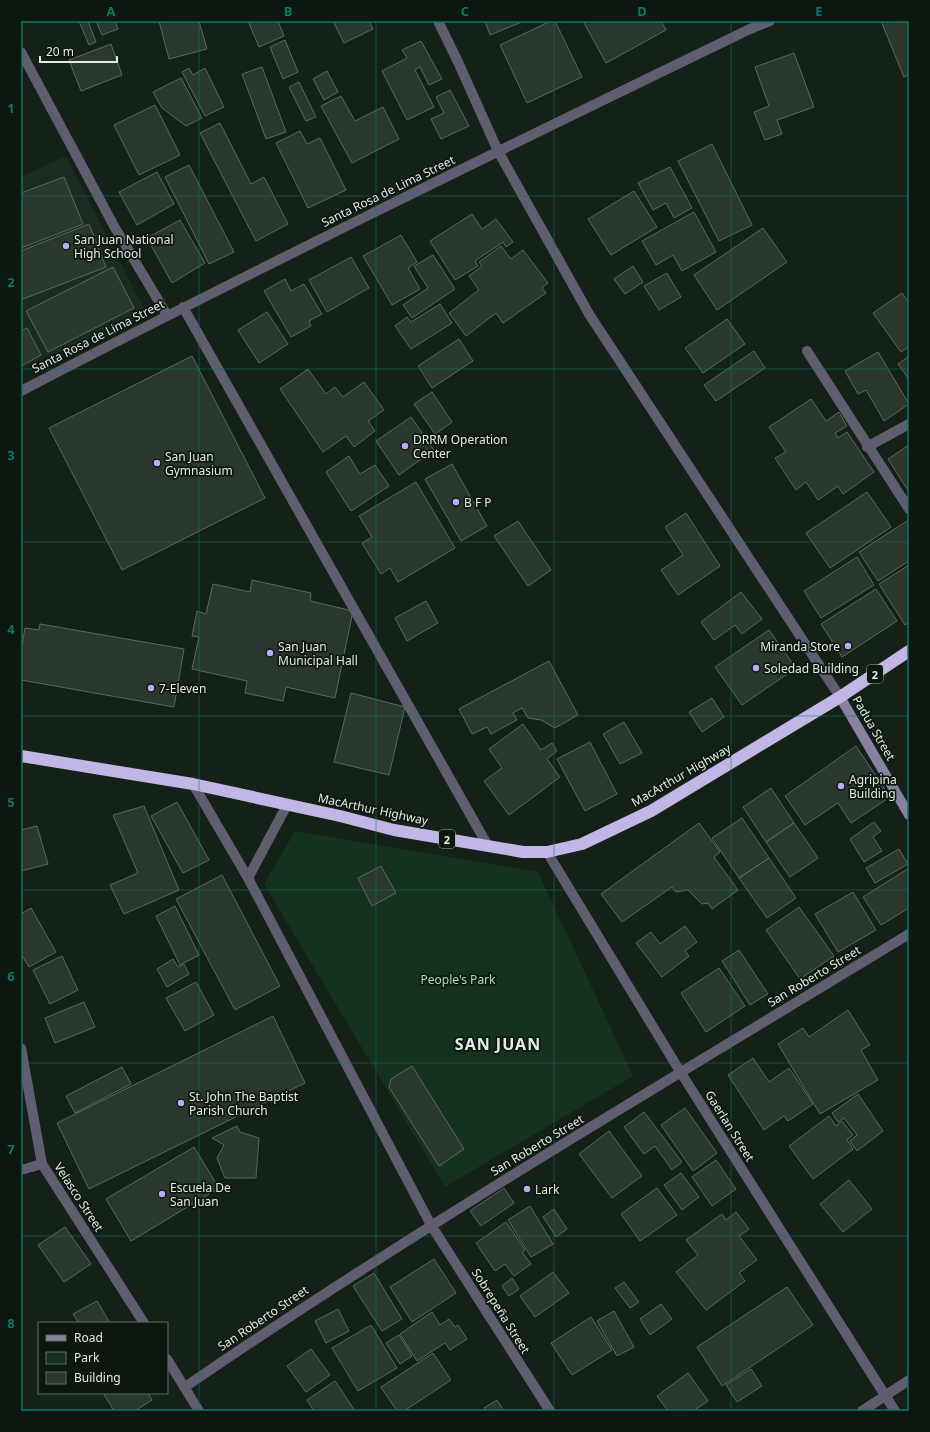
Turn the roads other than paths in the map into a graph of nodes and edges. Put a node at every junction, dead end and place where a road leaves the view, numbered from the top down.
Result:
1 (438, 21) edge
2 (770, 21) edge
3 (748, 25) edge
4 (21, 52) edge
5 (498, 151) junction
6 (183, 307) junction
7 (167, 315) junction
8 (806, 351) dead end
9 (21, 391) edge
10 (909, 424) edge
11 (867, 447) junction
12 (909, 509) edge
13 (909, 651) edge
14 (840, 696) junction
15 (21, 756) edge
16 (193, 784) junction
17 (287, 805) junction
18 (909, 815) edge
19 (488, 846) junction
20 (547, 852) junction
21 (248, 878) junction
22 (909, 934) edge
23 (21, 1048) edge
24 (681, 1073) junction
25 (42, 1164) junction
26 (21, 1170) edge
27 (431, 1225) junction
28 (143, 1322) edge
29 (168, 1361) edge
30 (909, 1380) edge
31 (185, 1387) junction
32 (885, 1395) junction
33 (199, 1411) edge
34 (550, 1411) edge
35 (862, 1411) edge
36 (895, 1411) edge

1 - 5 street
2 - 3 street, Santa Rosa de Lima Street
3 - 5 street, Santa Rosa de Lima Street
4 - 7 street
5 - 6 street, Santa Rosa de Lima Street
5 - 14 street
6 - 7 street, Santa Rosa de Lima Street
6 - 19 street
7 - 9 street, Santa Rosa de Lima Street
8 - 11 street
10 - 11 street
11 - 12 street
13 - 14 highway, MacArthur Highway / 2
14 - 18 main road, Padua Street
14 - 20 highway, MacArthur Highway / 2
15 - 16 highway, MacArthur Highway / 2
16 - 17 highway, MacArthur Highway / 2
16 - 21 street, Sobrepeña Street
17 - 19 highway, MacArthur Highway / 2
17 - 21 street
19 - 20 highway, MacArthur Highway / 2
20 - 24 street, Gaerlan Street
21 - 27 street, Sobrepeña Street
22 - 24 street, San Roberto Street
23 - 25 street, Velasco Street
24 - 27 street, San Roberto Street
24 - 32 street, Gaerlan Street
25 - 26 street
25 - 28 street, Velasco Street
27 - 31 street, San Roberto Street
27 - 34 street, Sobrepeña Street
29 - 31 street
30 - 32 street
31 - 33 street
32 - 35 street
32 - 36 street, Gaerlan Street

